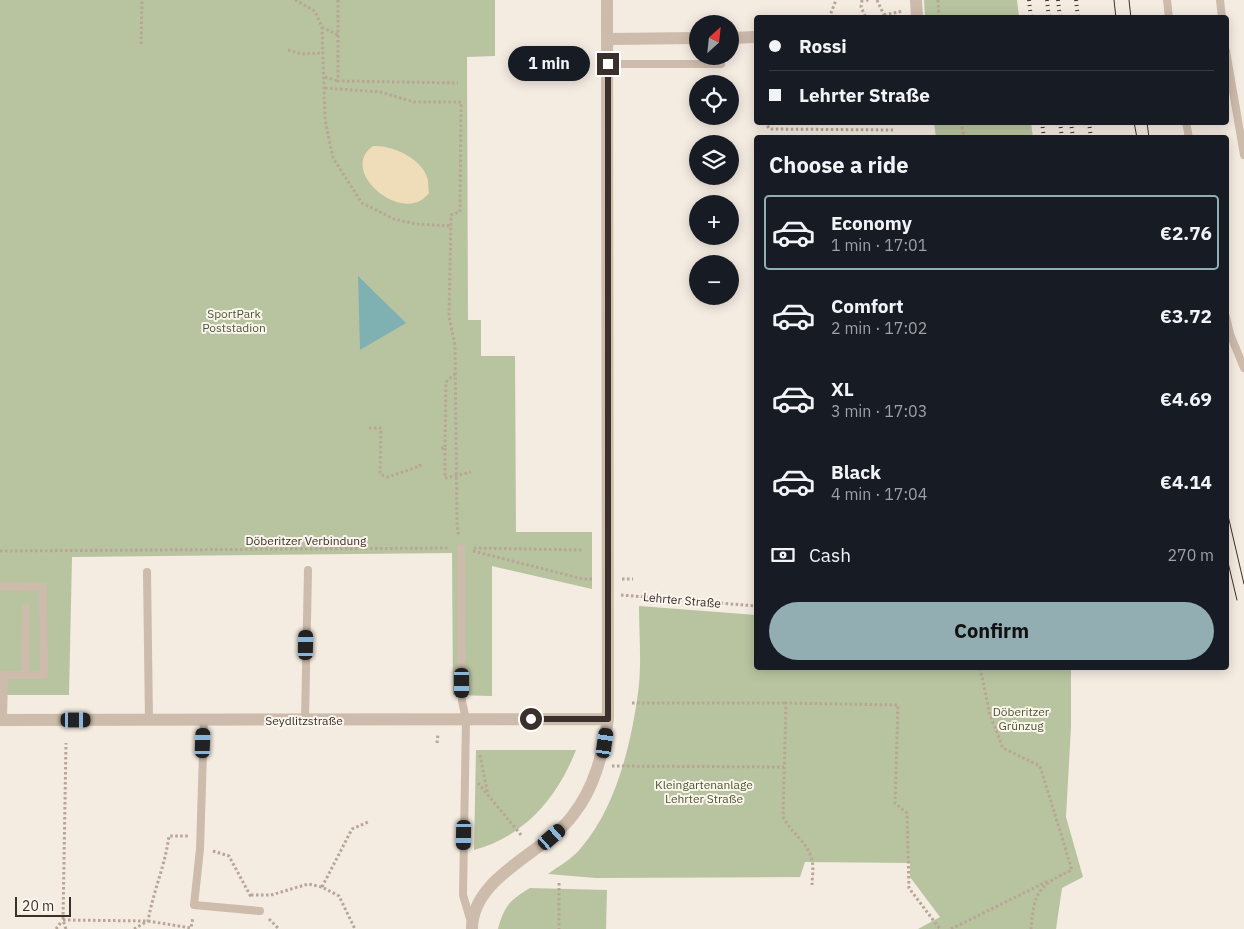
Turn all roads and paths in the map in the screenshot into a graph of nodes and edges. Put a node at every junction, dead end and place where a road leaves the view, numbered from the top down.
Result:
1 (142, 0) edge
2 (295, 0) edge
3 (338, 0) edge
4 (607, 0) edge
5 (836, 0) edge
6 (862, 0) edge
7 (877, 0) edge
8 (916, 0) edge
9 (938, 0) edge
10 (1167, 0) edge
11 (1220, 0) edge
12 (830, 15) edge
13 (865, 15) edge
14 (884, 15) edge
15 (917, 15) edge
16 (939, 15) edge
17 (1169, 15) edge
18 (1222, 15) edge
19 (322, 27) junction
20 (338, 35) junction
21 (754, 37) edge
22 (689, 38) edge
23 (739, 38) edge
24 (607, 39) junction
25 (141, 44) dead end
26 (288, 50) dead end
27 (322, 53) junction
28 (608, 64) junction
29 (689, 64) edge
30 (1229, 68) edge
31 (324, 77) junction
32 (338, 81) junction
33 (458, 83) dead end
34 (324, 88) junction
35 (767, 125) edge
36 (894, 130) dead end
37 (1244, 155) edge
38 (452, 226) junction
39 (1229, 330) edge
40 (1244, 368) edge
41 (455, 374) junction
42 (368, 428) dead end
43 (441, 448) dead end
44 (446, 448) junction
45 (420, 463) dead end
46 (471, 472) dead end
47 (456, 477) junction
48 (461, 548) junction
49 (583, 550) dead end
50 (0, 551) edge
51 (308, 570) dead end
52 (147, 572) dead end
53 (608, 579) junction
54 (0, 586) edge
55 (608, 594) junction
56 (754, 606) edge
57 (26, 608) dead end
58 (980, 670) edge
59 (2, 675) edge
60 (26, 675) junction
61 (632, 703) dead end
62 (786, 703) junction
63 (608, 719) junction
64 (2, 720) edge
65 (149, 720) junction
66 (204, 720) junction
67 (305, 720) junction
68 (466, 720) junction
69 (66, 743) dead end
70 (479, 752) dead end
71 (466, 766) junction
72 (600, 766) junction
73 (784, 767) junction
74 (489, 798) junction
75 (370, 822) dead end
76 (521, 835) dead end
77 (200, 837) junction
78 (200, 849) junction
79 (1048, 880) junction
80 (558, 883) dead end
81 (812, 885) dead end
82 (322, 888) junction
83 (251, 895) junction
84 (194, 905) junction
85 (260, 911) joint
86 (63, 920) junction
87 (148, 921) junction
88 (472, 927) edge
89 (56, 929) edge
90 (66, 929) edge
91 (134, 929) edge
92 (355, 929) edge
93 (559, 929) edge
94 (940, 929) edge
95 (951, 929) edge
96 (1031, 929) edge

1 - 25 path
2 - 19 path
3 - 20 path
4 - 24 street
5 - 12 path
6 - 13 path
7 - 14 path
8 - 15 street
9 - 16 path
10 - 17 lane
11 - 18 lane
19 - 20 path
19 - 27 path
20 - 32 path
21 - 23 street
22 - 24 street
24 - 28 street
26 - 27 path
27 - 31 path
28 - 29 lane
28 - 53 street
30 - 37 lane
31 - 32 path
31 - 34 path
32 - 33 path
34 - 38 path
34 - 38 path
35 - 36 path
38 - 41 path
39 - 40 lane
41 - 44 path
41 - 47 path
42 - 45 path
43 - 44 path
44 - 47 path
46 - 47 path
47 - 48 path
48 - 49 path
48 - 50 path, Döberitzer Verbindung
48 - 53 path, Döberitzer Verbindung
48 - 68 lane
51 - 67 lane
52 - 65 lane
53 - 55 street
54 - 60 lane
55 - 56 path, Lehrter Straße
55 - 63 street
57 - 60 lane
58 - 79 path
59 - 60 lane
59 - 64 lane
61 - 62 path
62 - 73 path
62 - 94 path
63 - 68 street, Seydlitzstraße
63 - 72 street
64 - 65 street, Seydlitzstraße
65 - 66 street, Seydlitzstraße
66 - 67 street, Seydlitzstraße
66 - 77 lane
67 - 68 street, Seydlitzstraße
68 - 71 lane
69 - 86 path
70 - 74 path
71 - 74 path
71 - 88 lane
72 - 73 path
72 - 88 street
73 - 81 path
74 - 76 path
75 - 82 path
77 - 78 lane
77 - 87 path
78 - 83 path
78 - 84 lane
79 - 95 path
79 - 96 path
80 - 93 path
82 - 83 path
82 - 92 path
83 - 85 path
84 - 85 lane
84 - 87 path
86 - 87 path
86 - 89 path
86 - 90 path
87 - 91 path

